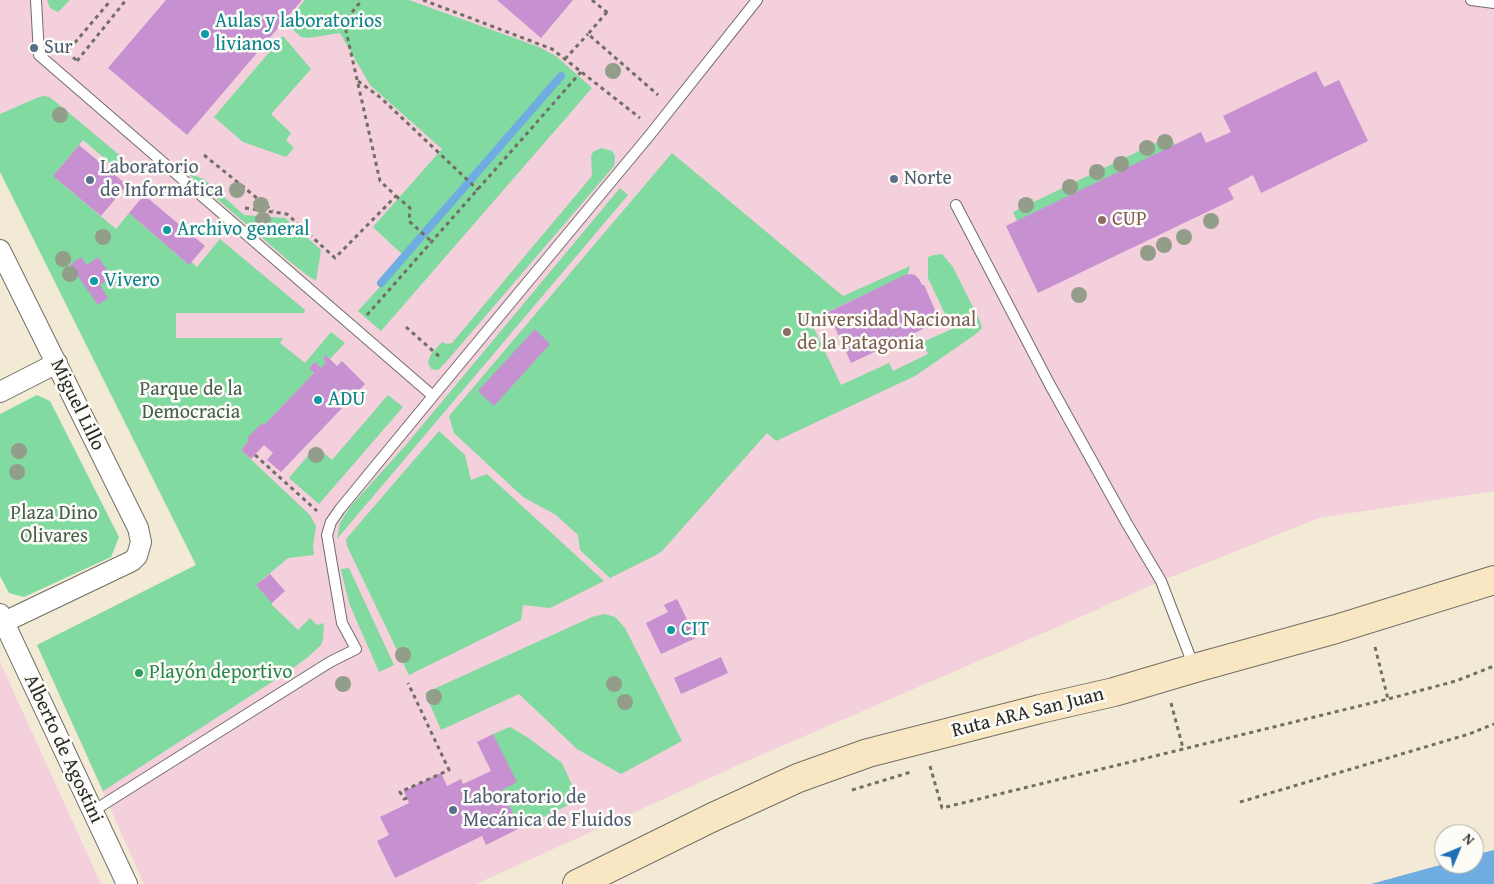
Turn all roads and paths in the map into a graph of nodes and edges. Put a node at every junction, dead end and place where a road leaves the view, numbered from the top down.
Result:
1 (36, 0) edge
2 (111, 0) edge
3 (126, 0) edge
4 (362, 0) edge
5 (423, 0) edge
6 (592, 0) edge
7 (756, 0) edge
8 (1471, 0) edge
9 (1494, 3) edge
10 (588, 34) junction
11 (565, 59) junction
12 (77, 61) junction
13 (73, 65) dead end
14 (581, 72) junction
15 (357, 81) junction
16 (664, 100) dead end
17 (646, 122) dead end
18 (204, 154) dead end
19 (478, 190) junction
20 (396, 196) junction
21 (956, 205) dead end
22 (240, 208) dead end
23 (274, 212) junction
24 (432, 242) junction
25 (0, 250) edge
26 (5, 274) edge
27 (367, 316) dead end
28 (406, 327) dead end
29 (56, 364) junction
30 (454, 370) junction
31 (0, 392) edge
32 (433, 396) junction
33 (255, 455) dead end
34 (320, 514) dead end
35 (1494, 580) edge
36 (1, 620) edge
37 (1377, 646) dead end
38 (1494, 666) edge
39 (1195, 668) junction
40 (408, 683) dead end
41 (1388, 699) junction
42 (1175, 701) dead end
43 (1494, 724) edge
44 (1183, 748) junction
45 (930, 766) dead end
46 (911, 772) dead end
47 (845, 792) dead end
48 (407, 798) dead end
49 (1240, 802) dead end
50 (93, 811) junction
51 (127, 884) edge
52 (578, 884) edge

1 - 32 lane
2 - 12 path
3 - 12 path
4 - 15 path
5 - 11 path
6 - 10 path
7 - 30 lane
8 - 9 lane
10 - 11 path
10 - 16 path
11 - 14 path
12 - 13 path
14 - 17 path
14 - 19 path
15 - 19 path
15 - 20 path
18 - 23 path
19 - 24 path
20 - 23 path
20 - 24 path
21 - 39 lane
22 - 23 path
24 - 27 path
25 - 26 street, Miguel Lillo
26 - 29 street, Miguel Lillo
28 - 30 path
29 - 31 street
29 - 36 street, Miguel Lillo
30 - 32 lane
32 - 50 lane
33 - 34 path
35 - 39 street, Ruta ARA San Juan
36 - 50 street, Alberto de Agostini
37 - 41 path
38 - 41 path
39 - 52 street, Ruta ARA San Juan
40 - 48 path
41 - 44 path
42 - 44 path
43 - 49 path
44 - 45 path
46 - 47 path
50 - 51 street, Alberto de Agostini

